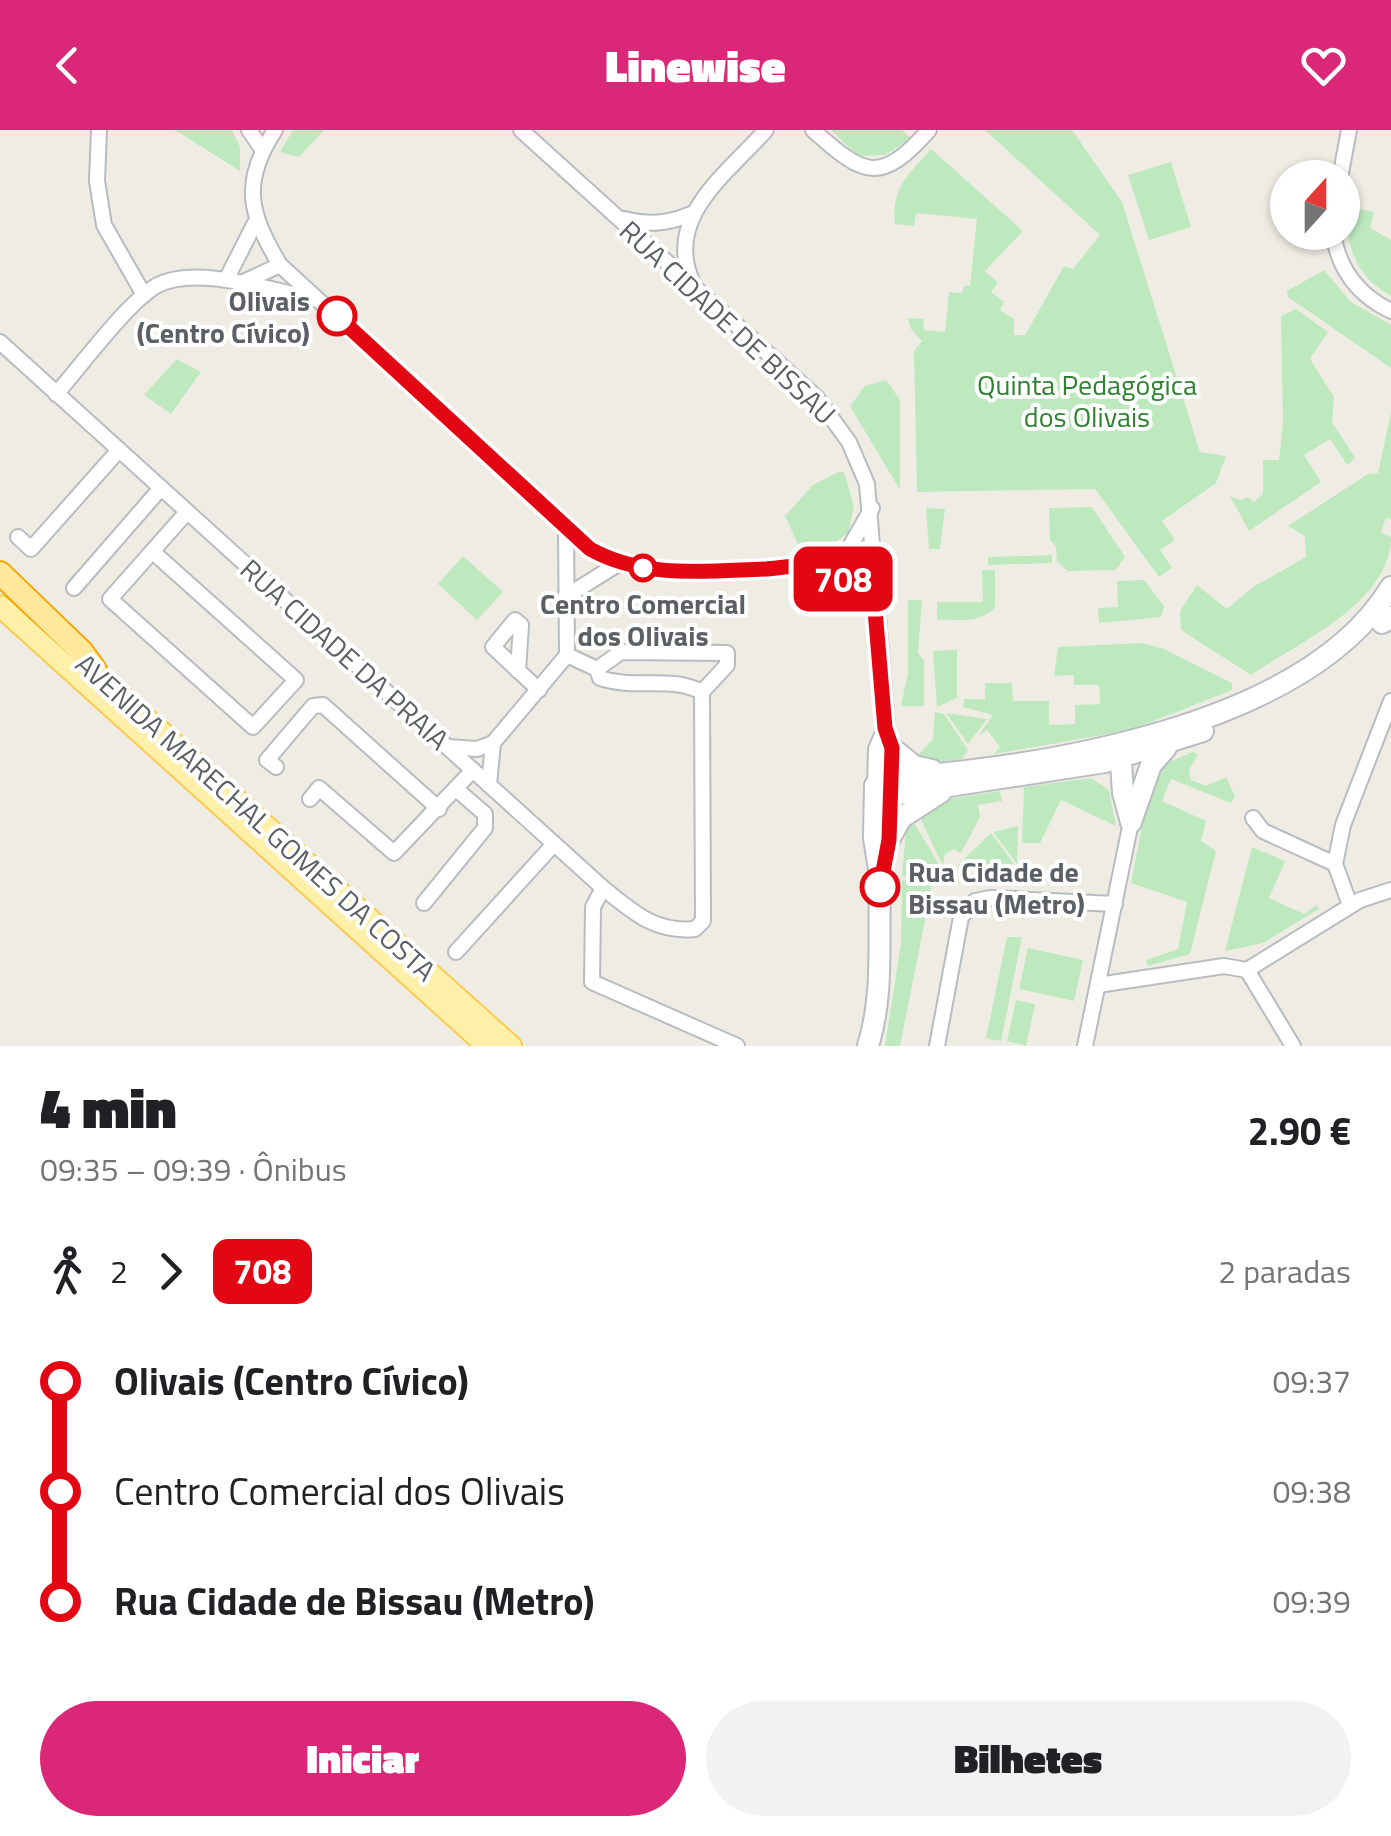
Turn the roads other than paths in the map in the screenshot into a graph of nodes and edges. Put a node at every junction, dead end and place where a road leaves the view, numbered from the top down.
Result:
1 (99, 130) edge
2 (249, 130) edge
3 (275, 130) edge
4 (521, 130) edge
5 (766, 130) edge
6 (813, 130) edge
7 (929, 130) edge
8 (1349, 130) edge
9 (262, 149) junction
10 (1343, 160) edge
11 (690, 214) junction
12 (618, 218) junction
13 (255, 222) junction
14 (1340, 250) edge
15 (280, 265) junction
16 (232, 282) junction
17 (694, 286) junction
18 (144, 296) junction
19 (317, 299) junction
20 (1390, 310) edge
21 (3, 351) edge
22 (56, 394) junction
23 (119, 450) junction
24 (161, 488) junction
25 (872, 508) junction
26 (187, 512) junction
27 (566, 528) junction
28 (18, 537) dead end
29 (153, 552) junction
30 (618, 564) junction
31 (810, 566) junction
32 (0, 574) edge
33 (1391, 586) edge
34 (0, 588) edge
35 (74, 588) dead end
36 (565, 598) junction
37 (0, 606) edge
38 (875, 610) junction
39 (1388, 617) edge
40 (567, 655) junction
41 (598, 669) junction
42 (95, 670) junction
43 (518, 671) dead end
44 (539, 690) junction
45 (702, 692) junction
46 (1391, 701) edge
47 (888, 738) junction
48 (493, 743) junction
49 (1172, 744) junction
50 (446, 746) junction
51 (1123, 753) junction
52 (276, 767) dead end
53 (1072, 768) junction
54 (473, 770) junction
55 (949, 779) junction
56 (490, 785) junction
57 (886, 786) junction
58 (456, 789) junction
59 (1132, 796) junction
60 (310, 799) dead end
61 (440, 809) junction
62 (1253, 818) dead end
63 (1131, 822) joint
64 (889, 840) junction
65 (554, 844) junction
66 (1335, 864) junction
67 (880, 876) junction
68 (603, 888) junction
69 (1391, 890) edge
70 (424, 903) dead end
71 (1115, 904) junction
72 (1350, 905) junction
73 (456, 952) dead end
74 (1247, 970) junction
75 (1098, 985) junction
76 (486, 1046) edge
77 (511, 1046) edge
78 (737, 1046) edge
79 (868, 1046) edge
80 (937, 1046) edge
81 (1084, 1046) edge
82 (1293, 1046) edge

1 - 18 street
2 - 9 street
3 - 9 street
4 - 12 street, RUA CIDADE DE BISSAU
5 - 11 street
6 - 7 street
8 - 10 street
9 - 13 street
11 - 12 street
11 - 17 street
12 - 17 street, RUA CIDADE DE BISSAU
13 - 15 street
13 - 16 street
14 - 20 street
15 - 16 street
15 - 19 street
16 - 18 street
16 - 19 street
17 - 25 street, RUA CIDADE DE BISSAU
18 - 22 street
19 - 27 street
21 - 22 street, RUA CIDADE DA PRAIA
22 - 23 street, RUA CIDADE DA PRAIA
23 - 24 street, RUA CIDADE DA PRAIA
23 - 28 street
24 - 26 street, RUA CIDADE DA PRAIA
24 - 35 street
25 - 31 street
25 - 38 street, RUA CIDADE DE BISSAU
26 - 29 street
26 - 50 street, RUA CIDADE DA PRAIA
27 - 30 street
27 - 36 street
29 - 29 street
30 - 31 street
30 - 36 street
31 - 38 street
32 - 42 highway
33 - 51 main road
34 - 42 main road, AVENIDA MARECHAL GOMES DA COSTA
36 - 40 street
37 - 76 main road, AVENIDA MARECHAL GOMES DA COSTA
38 - 47 street, RUA CIDADE DE BISSAU
39 - 49 main road
40 - 41 street
40 - 44 street
41 - 45 street
41 - 45 street
42 - 77 main road, AVENIDA MARECHAL GOMES DA COSTA
43 - 44 street
44 - 48 street
45 - 68 street, RUA CIDADE DA PRAIA
46 - 66 street
47 - 55 main road
47 - 57 street, RUA CIDADE DE BISSAU
48 - 50 street
48 - 56 street
49 - 51 main road
49 - 59 main road
50 - 54 street, RUA CIDADE DA PRAIA
51 - 53 main road
51 - 55 main road
51 - 59 main road
52 - 61 street
53 - 55 main road
53 - 59 main road
54 - 56 street, RUA CIDADE DA PRAIA
54 - 58 street
55 - 57 main road
55 - 64 main road
56 - 65 street, RUA CIDADE DA PRAIA
57 - 64 main road, RUA CIDADE DE BISSAU
57 - 67 main road, RUA CIDADE DE BISSAU
58 - 61 street
58 - 70 street
59 - 63 main road
60 - 61 street
62 - 66 street
63 - 71 street
64 - 67 main road, RUA CIDADE DE BISSAU
65 - 68 street, RUA CIDADE DA PRAIA
65 - 73 street
66 - 72 street
67 - 79 main road, RUA CIDADE DE BISSAU
68 - 78 street
69 - 72 street
71 - 75 street
71 - 80 street
72 - 74 street
74 - 75 street
74 - 82 street
75 - 81 street

